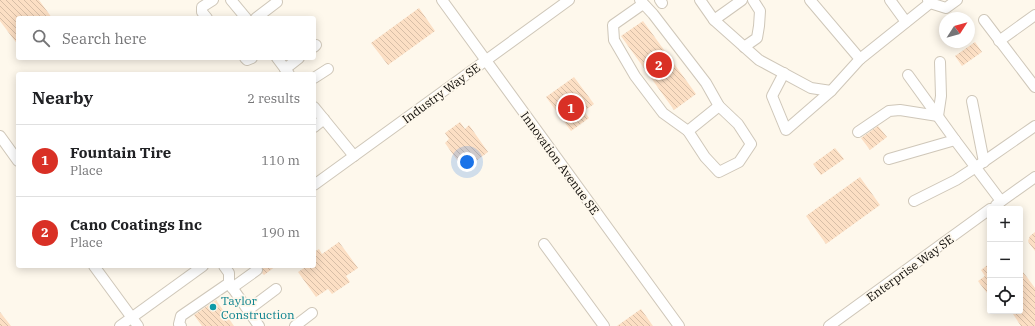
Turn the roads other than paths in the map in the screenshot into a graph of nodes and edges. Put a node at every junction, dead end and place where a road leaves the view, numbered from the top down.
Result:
1 (213, 0) edge
2 (231, 0) edge
3 (442, 0) edge
4 (568, 0) edge
5 (700, 0) edge
6 (742, 0) edge
7 (753, 0) edge
8 (824, 0) edge
9 (890, 0) edge
10 (957, 0) edge
11 (929, 1) edge
12 (277, 2) dead end
13 (642, 2) edge
14 (813, 4) edge
15 (1035, 15) edge
16 (205, 16) edge
17 (244, 16) edge
18 (259, 16) edge
19 (714, 20) junction
20 (984, 20) dead end
21 (906, 22) junction
22 (999, 41) junction
23 (744, 47) junction
24 (860, 59) junction
25 (278, 60) edge
26 (297, 60) edge
27 (485, 61) junction
28 (940, 62) dead end
29 (328, 69) dead end
30 (287, 72) edge
31 (784, 73) junction
32 (908, 75) dead end
33 (316, 77) edge
34 (1035, 87) edge
35 (831, 91) junction
36 (972, 101) dead end
37 (719, 106) junction
38 (316, 109) edge
39 (938, 116) junction
40 (324, 119) junction
41 (316, 125) edge
42 (1035, 126) edge
43 (688, 131) junction
44 (858, 132) dead end
45 (0, 136) edge
46 (955, 140) junction
47 (354, 156) junction
48 (16, 158) edge
49 (888, 160) dead end
50 (980, 165) junction
51 (1035, 177) edge
52 (316, 184) edge
53 (914, 201) dead end
54 (1001, 201) junction
55 (994, 206) edge
56 (987, 211) edge
57 (544, 244) dead end
58 (95, 268) edge
59 (201, 268) edge
60 (225, 268) edge
61 (257, 270) dead end
62 (230, 285) junction
63 (276, 289) dead end
64 (248, 310) junction
65 (312, 312) dead end
66 (135, 322) edge
67 (120, 326) edge
68 (181, 326) edge
69 (259, 326) edge
70 (295, 326) edge
71 (604, 326) edge
72 (679, 326) edge
73 (829, 326) edge

1 - 16 street
2 - 17 street
3 - 27 street, Innovation Avenue SE
4 - 27 street, Industry Way SE
5 - 19 street
6 - 19 street
7 - 23 street
8 - 14 street
9 - 21 street
10 - 11 street
11 - 21 street
12 - 18 street
13 - 37 street
13 - 43 street
14 - 24 street
15 - 22 street
19 - 23 street
20 - 22 street
21 - 24 street
22 - 34 street
23 - 31 street
24 - 35 street
25 - 30 street
26 - 30 street
27 - 47 street, Industry Way SE
27 - 72 street, Innovation Avenue SE
28 - 39 street
29 - 33 street
31 - 35 street
31 - 35 street
32 - 39 street
36 - 50 street
37 - 43 street
37 - 43 street
38 - 40 street
39 - 44 street
39 - 46 street
40 - 41 street
40 - 47 street
42 - 50 street
45 - 48 street
46 - 49 street
46 - 50 street
47 - 52 street, Industry Way SE
50 - 53 street
50 - 54 street
51 - 54 street, Enterprise Way SE
54 - 55 street, Enterprise Way SE
56 - 73 street, Enterprise Way SE
57 - 71 street
58 - 66 street
59 - 66 street
60 - 62 street
61 - 62 street
62 - 64 street
62 - 68 street
63 - 64 street
64 - 69 street
65 - 70 street
66 - 67 street

